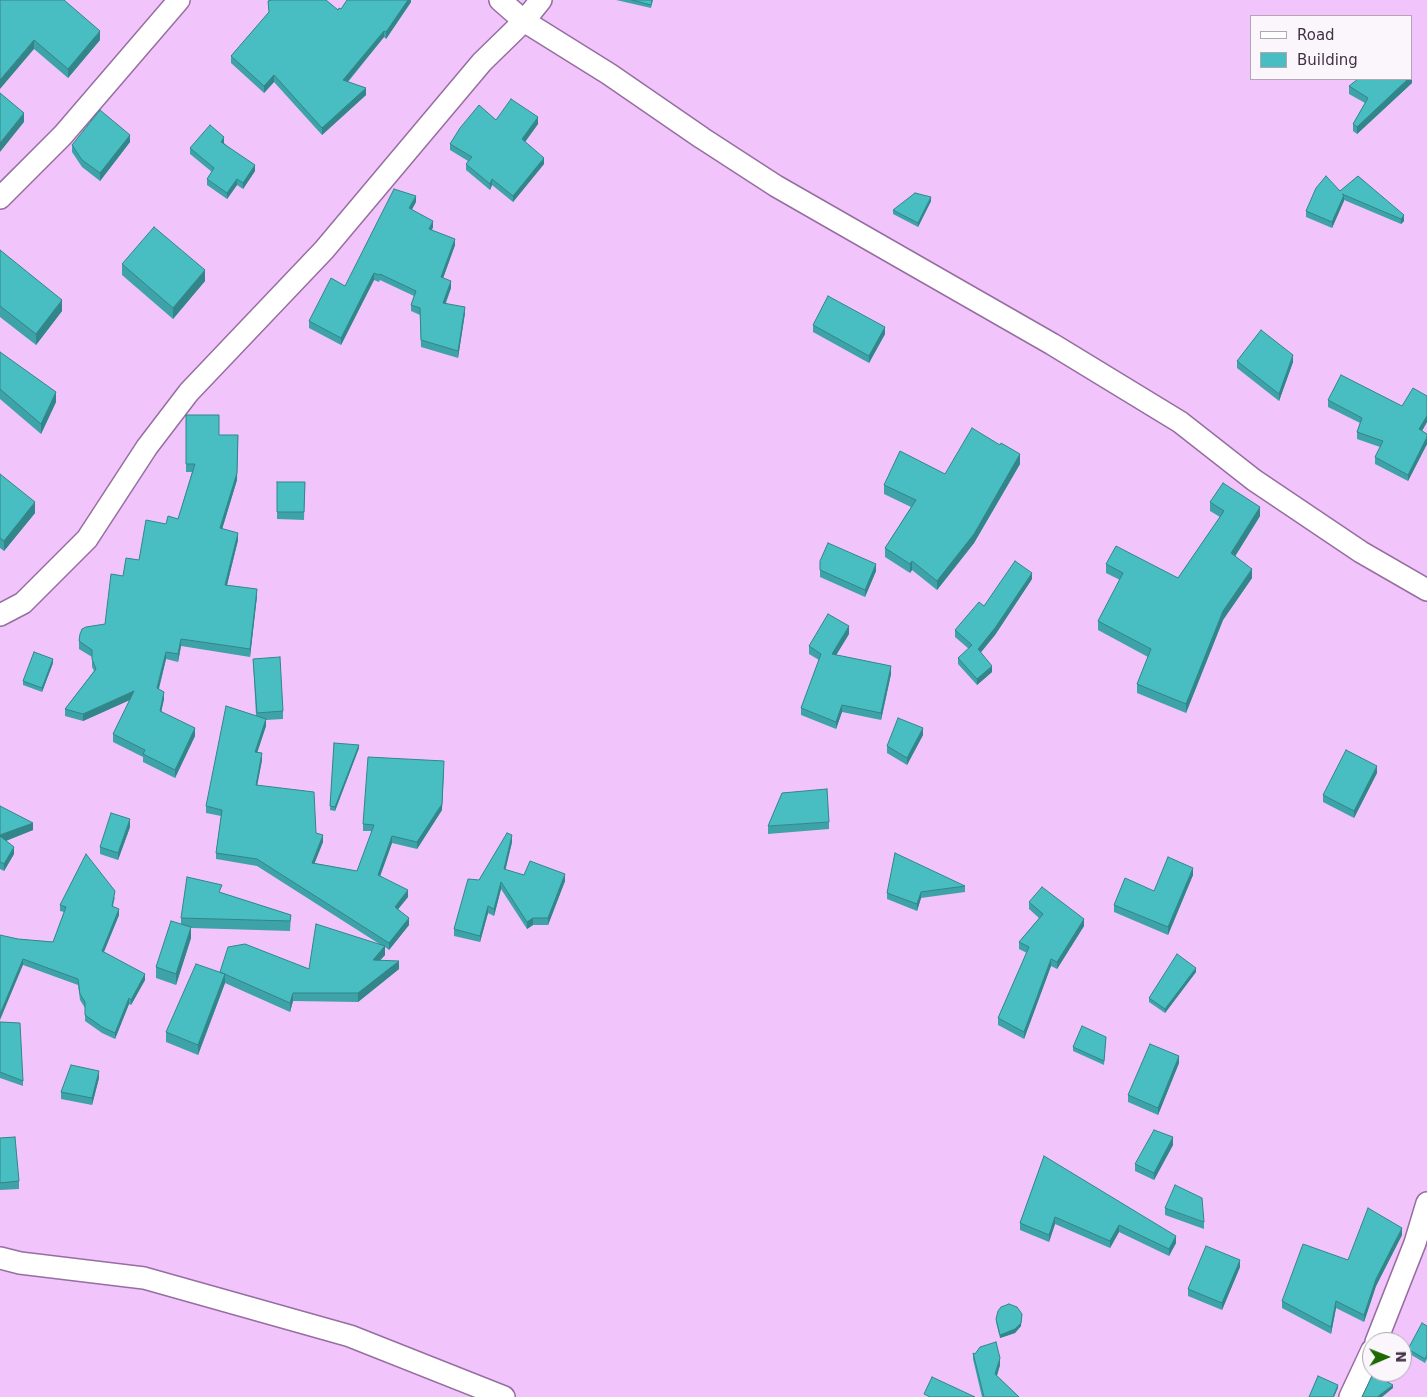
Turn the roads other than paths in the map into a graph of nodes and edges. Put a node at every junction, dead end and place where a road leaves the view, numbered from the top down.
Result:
1 (179, 0) edge
2 (500, 0) edge
3 (540, 0) edge
4 (524, 21) junction
5 (0, 198) edge
6 (1427, 590) edge
7 (0, 615) edge
8 (1427, 1203) edge
9 (0, 1258) edge
10 (1380, 1332) edge
11 (1362, 1371) edge
12 (504, 1397) edge
13 (1350, 1397) edge

1 - 5 street
2 - 4 street
3 - 4 street
4 - 6 street
4 - 7 street
8 - 10 street
9 - 12 street
11 - 13 street

